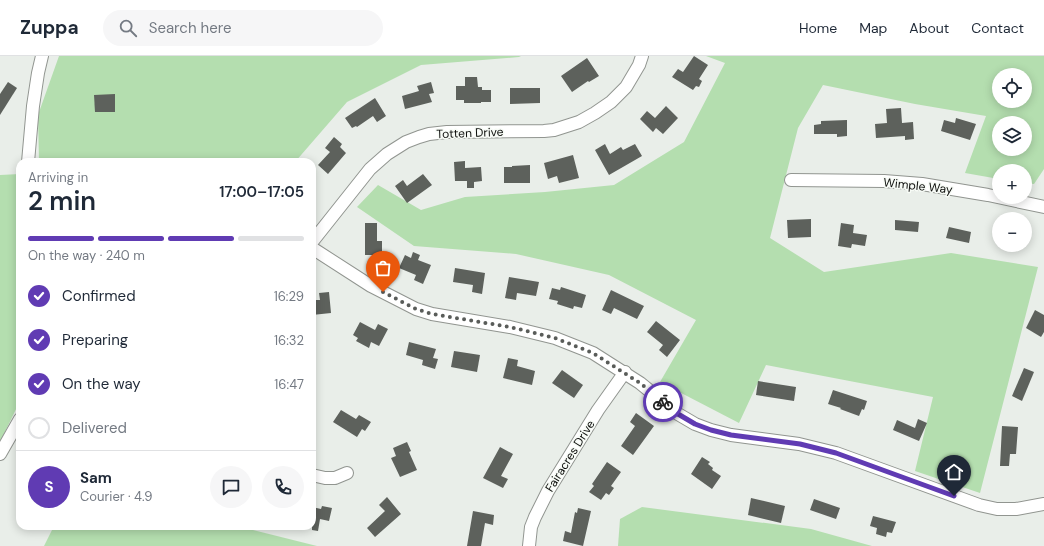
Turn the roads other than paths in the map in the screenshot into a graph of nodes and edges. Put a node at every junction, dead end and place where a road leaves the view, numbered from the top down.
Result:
1 (42, 56) edge
2 (642, 56) edge
3 (28, 158) edge
4 (791, 180) dead end
5 (1044, 207) edge
6 (316, 237) edge
7 (316, 251) edge
8 (625, 372) junction
9 (16, 426) edge
10 (0, 454) edge
11 (347, 473) dead end
12 (316, 476) edge
13 (1044, 504) edge
14 (529, 546) edge

1 - 3 street
2 - 6 street, Totten Drive
4 - 5 street, Wimple Way
7 - 8 street
8 - 13 street
8 - 14 street, Fairacres Drive
9 - 10 street
11 - 12 street

